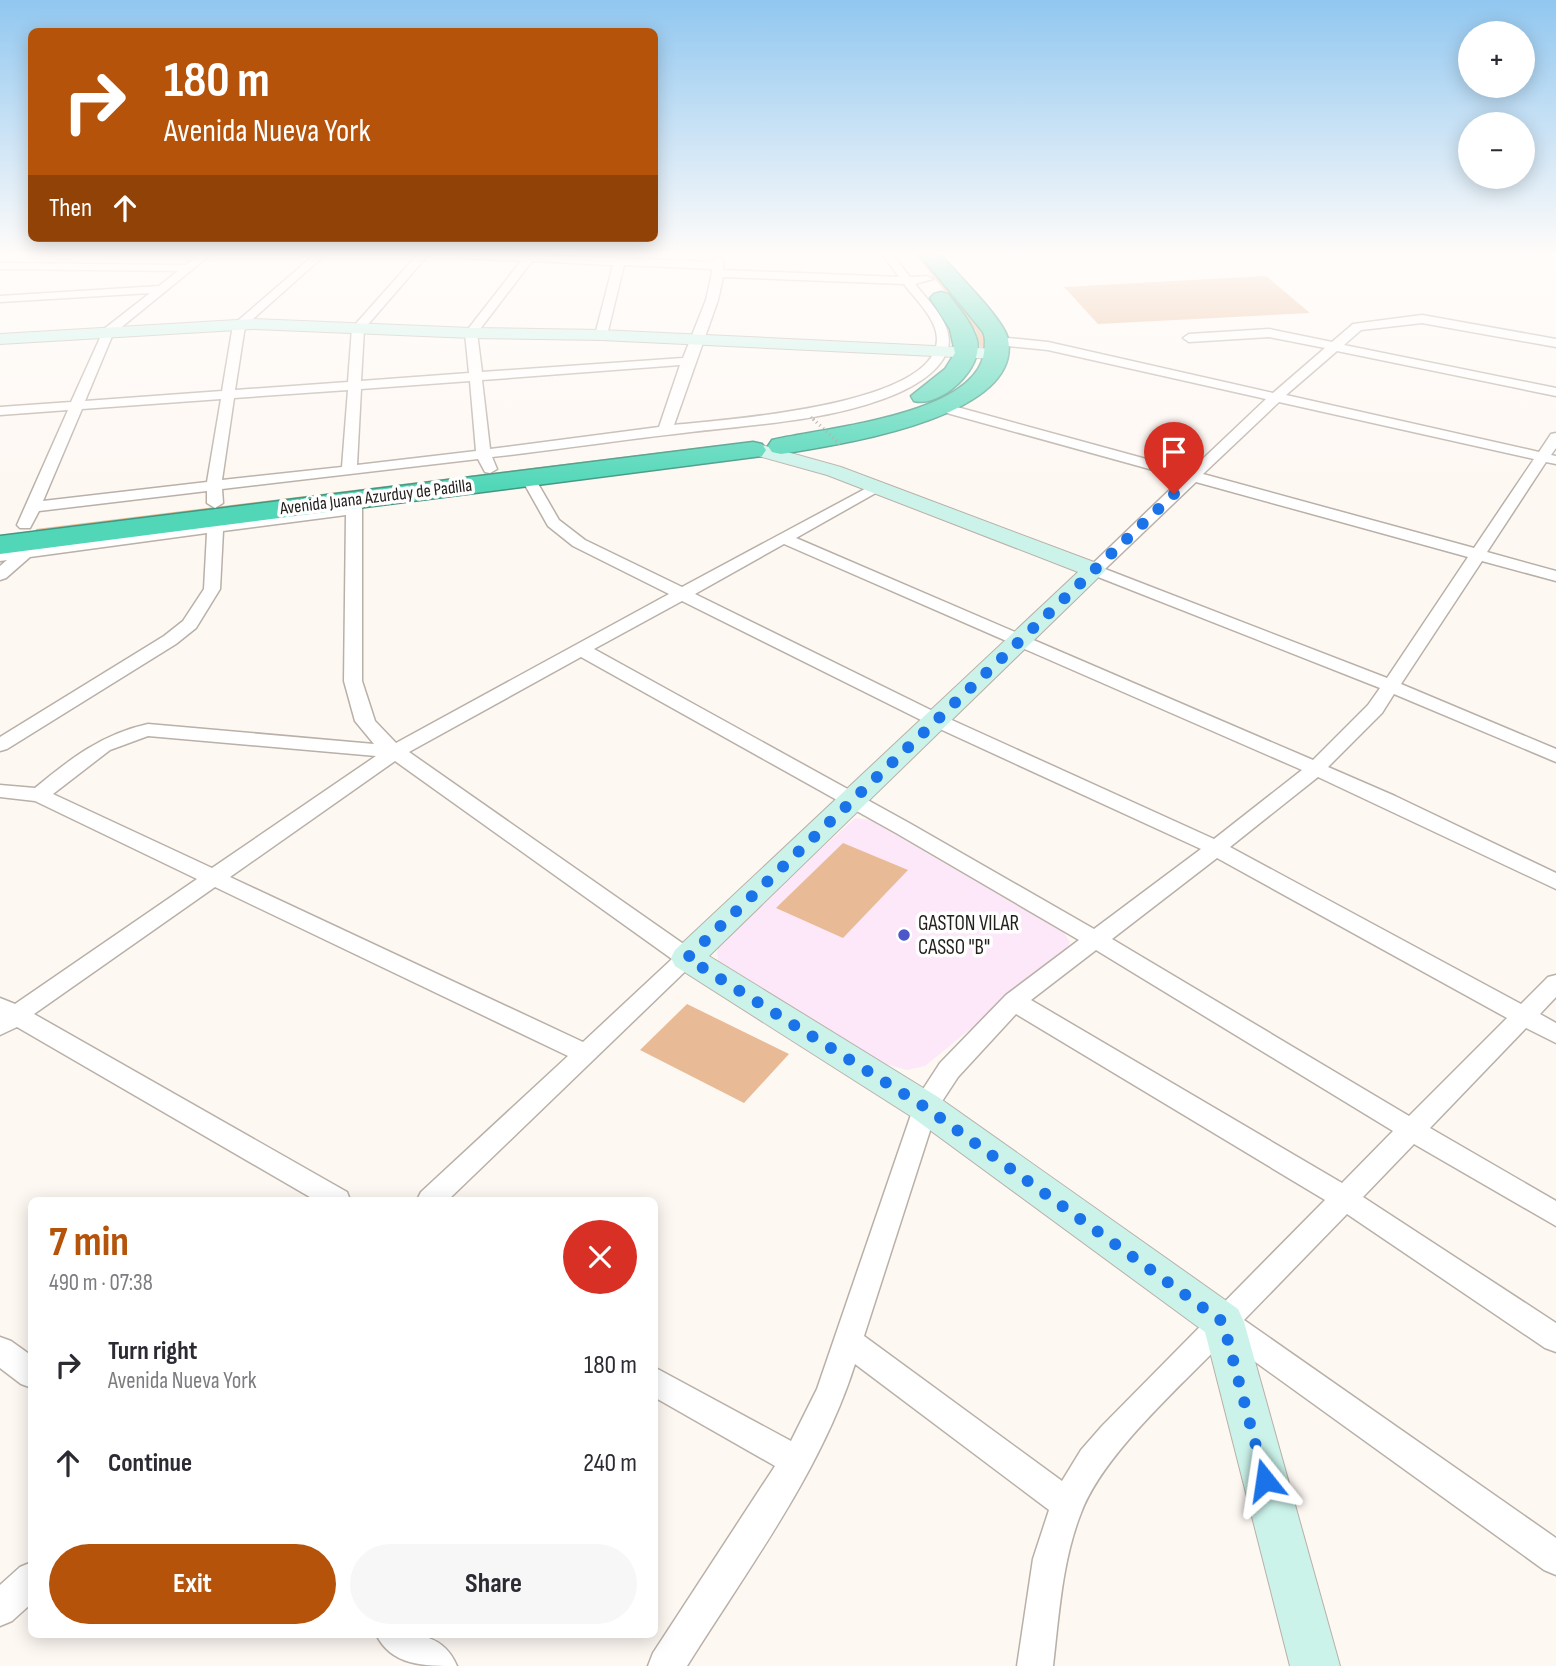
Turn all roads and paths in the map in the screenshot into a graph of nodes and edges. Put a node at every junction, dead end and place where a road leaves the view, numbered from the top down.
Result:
1 (108, 332) edge
2 (96, 333) edge
3 (238, 333) edge
4 (358, 333) edge
5 (465, 333) edge
6 (471, 333) junction
7 (698, 333) edge
8 (943, 333) edge
9 (965, 333) edge
10 (992, 333) edge
11 (1238, 333) edge
12 (1272, 333) edge
13 (1350, 333) edge
14 (1499, 333) edge
15 (534, 335) junction
16 (601, 335) joint
17 (1189, 338) dead end
18 (0, 339) edge
19 (1556, 343) edge
20 (1334, 346) junction
21 (997, 347) junction
22 (694, 348) junction
23 (941, 352) junction
24 (967, 352) junction
25 (475, 376) junction
26 (353, 386) junction
27 (1556, 392) edge
28 (229, 393) junction
29 (1276, 397) junction
30 (77, 405) junction
31 (941, 407) junction
32 (0, 411) edge
33 (811, 417) dead end
34 (665, 431) junction
35 (768, 443) junction
36 (842, 446) dead end
37 (1552, 452) edge
38 (487, 463) junction
39 (349, 471) junction
40 (834, 471) junction
41 (1194, 475) junction
42 (528, 478) junction
43 (876, 487) junction
44 (354, 504) junction
45 (215, 505) junction
46 (21, 533) edge
47 (783, 538) junction
48 (1479, 554) junction
49 (0, 556) edge
50 (1094, 569) junction
51 (0, 575) edge
52 (1556, 576) edge
53 (682, 594) junction
54 (1020, 640) junction
55 (582, 650) junction
56 (1391, 686) junction
57 (936, 720) junction
58 (0, 745) edge
59 (395, 752) junction
60 (1556, 756) edge
61 (1315, 769) junction
62 (0, 791) edge
63 (39, 795) junction
64 (853, 799) junction
65 (1216, 848) junction
66 (213, 879) junction
67 (1556, 881) edge
68 (1094, 938) junction
69 (687, 958) junction
70 (1556, 984) edge
71 (1014, 1001) junction
72 (5, 1016) edge
73 (1523, 1017) junction
74 (1556, 1034) edge
75 (586, 1054) junction
76 (925, 1107) junction
77 (1410, 1131) junction
78 (332, 1197) edge
79 (434, 1197) edge
80 (1344, 1198) junction
81 (1556, 1215) edge
82 (1223, 1322) junction
83 (1556, 1339) edge
84 (848, 1341) junction
85 (0, 1350) edge
86 (28, 1371) edge
87 (658, 1383) edge
88 (797, 1461) junction
89 (1067, 1504) junction
90 (1556, 1558) edge
91 (28, 1583) edge
92 (0, 1609) edge
93 (399, 1638) edge
94 (439, 1666) edge
95 (666, 1666) edge
96 (1035, 1666) edge
97 (1315, 1666) edge

1 - 30 street
2 - 18 street
3 - 28 street
4 - 26 street
5 - 6 street
6 - 15 street
6 - 25 street
7 - 22 street
8 - 23 street
9 - 24 highway
10 - 21 highway
11 - 17 street
12 - 20 street
13 - 20 street
14 - 19 street
15 - 16 street
15 - 22 street
16 - 22 street
20 - 27 street
20 - 29 street
21 - 24 street
21 - 29 street
21 - 31 highway, Avenida Juana Azurduy de Padilla
22 - 23 street
22 - 25 street
22 - 34 street
23 - 24 street
23 - 34 street
24 - 35 highway, Avenida Juana Azurduy de Padilla
25 - 26 street
25 - 38 street
26 - 28 street
26 - 39 street
28 - 30 street
28 - 45 street
29 - 37 street
29 - 41 street
30 - 32 street
30 - 46 street
31 - 35 highway, Avenida Juana Azurduy de Padilla
31 - 41 street
33 - 36 path, bridge
34 - 38 street
35 - 38 highway, Avenida Juana Azurduy de Padilla
35 - 40 street
35 - 40 street
35 - 42 highway, Avenida Juana Azurduy de Padilla
37 - 48 street
38 - 39 street
38 - 45 highway, Avenida Juana Azurduy de Padilla
39 - 45 street
40 - 43 street
41 - 48 street
41 - 50 street
42 - 44 highway, Avenida Juana Azurduy de Padilla
42 - 53 street
43 - 47 street
43 - 50 street
44 - 45 street
44 - 46 highway, Avenida Juana Azurduy de Padilla
44 - 59 street
45 - 46 highway, Avenida Juana Azurduy de Padilla
45 - 58 street
46 - 49 street
46 - 51 street
47 - 53 street
47 - 54 street
48 - 52 street
48 - 56 street
50 - 54 street
50 - 56 street
53 - 55 street
53 - 57 street
54 - 57 street
54 - 61 street
55 - 59 street
55 - 64 street
56 - 60 street
56 - 61 street
57 - 64 street
57 - 65 street
59 - 63 street
59 - 66 street
59 - 69 street
61 - 65 street
61 - 67 street
62 - 63 street
63 - 66 street
64 - 68 street
64 - 69 street
65 - 68 street
65 - 73 street
66 - 72 street
66 - 75 street
68 - 71 street
68 - 77 street
69 - 75 street
69 - 76 street
70 - 73 street
71 - 76 street
71 - 80 street
72 - 78 street
73 - 74 street
73 - 77 street
75 - 79 street
76 - 82 street
76 - 84 street
77 - 80 street
77 - 81 street
80 - 82 street
80 - 83 street
82 - 89 street
82 - 90 street
82 - 97 street
84 - 88 street
84 - 89 street
85 - 86 street
87 - 88 street
88 - 95 street
89 - 96 street
91 - 92 street
93 - 94 street

